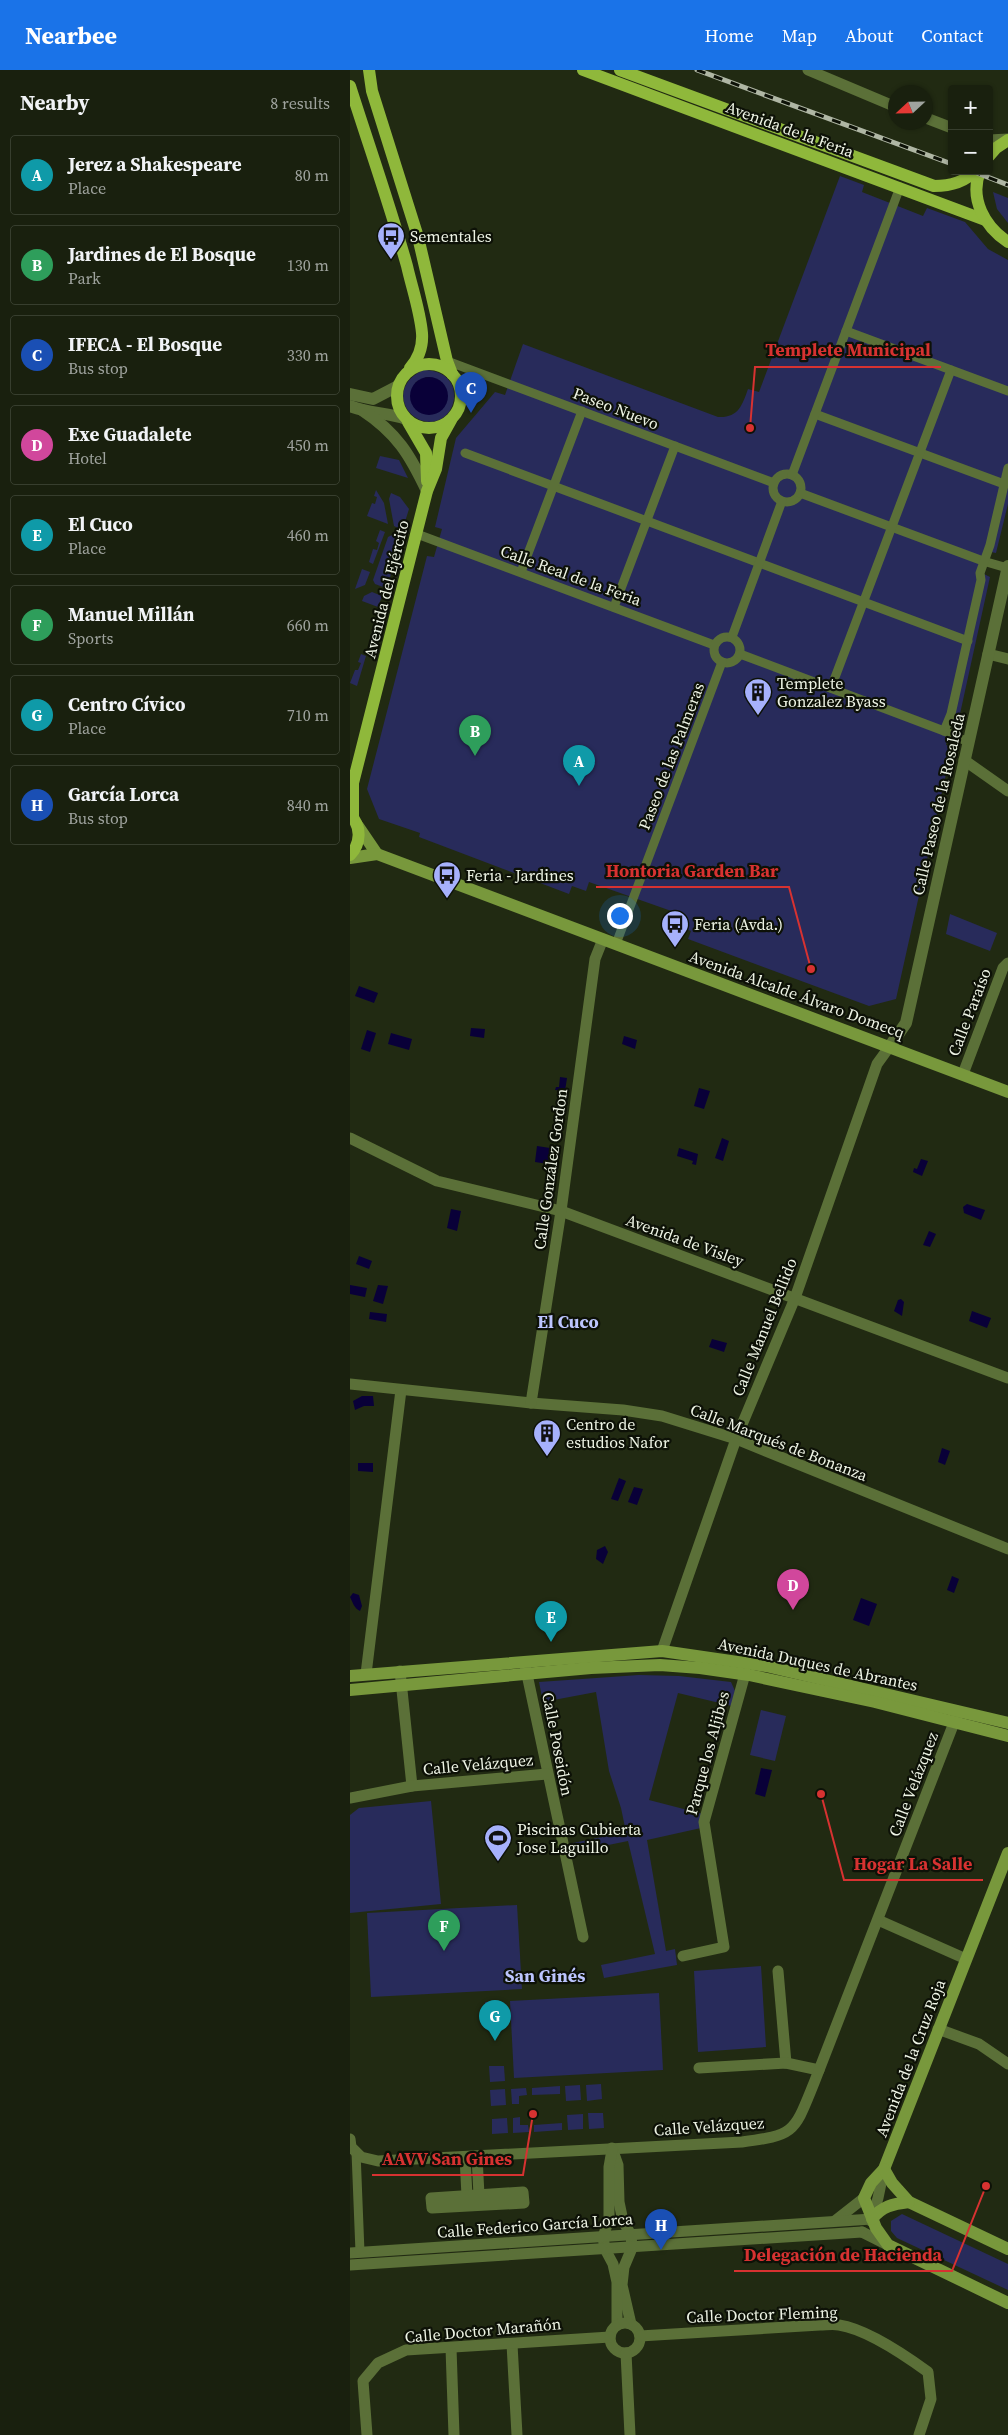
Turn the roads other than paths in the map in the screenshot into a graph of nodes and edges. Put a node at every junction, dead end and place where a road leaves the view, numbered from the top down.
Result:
1 (369, 70) edge
2 (583, 70) edge
3 (620, 70) edge
4 (808, 70) edge
5 (350, 86) edge
6 (888, 104) edge
7 (933, 121) edge
8 (948, 126) edge
9 (1008, 139) edge
10 (993, 140) edge
11 (993, 151) edge
12 (970, 175) edge
13 (979, 175) edge
14 (900, 187) junction
15 (985, 220) junction
16 (1008, 242) edge
17 (846, 331) junction
18 (447, 361) junction
19 (410, 368) junction
20 (951, 370) junction
21 (452, 374) junction
22 (398, 386) junction
23 (1008, 391) edge
24 (350, 394) edge
25 (356, 408) edge
26 (582, 411) junction
27 (815, 414) junction
28 (406, 419) junction
29 (451, 420) junction
30 (675, 446) junction
31 (466, 453) dead end
32 (920, 453) junction
33 (1008, 468) edge
34 (792, 475) junction
35 (774, 483) junction
36 (1004, 484) junction
37 (554, 486) junction
38 (427, 491) junction
39 (800, 493) junction
40 (782, 501) junction
41 (647, 521) junction
42 (892, 527) junction
43 (417, 534) junction
44 (983, 561) junction
45 (759, 563) junction
46 (1008, 568) edge
47 (521, 572) junction
48 (864, 602) junction
49 (614, 607) junction
50 (732, 637) junction
51 (968, 641) junction
52 (714, 645) junction
53 (740, 654) junction
54 (988, 654) junction
55 (1008, 659) edge
56 (722, 662) junction
57 (831, 688) junction
58 (944, 731) junction
59 (968, 742) junction
60 (964, 760) junction
61 (352, 784) edge
62 (1008, 791) edge
63 (354, 820) edge
64 (376, 854) junction
65 (350, 856) edge
66 (603, 939) junction
67 (616, 944) junction
68 (1008, 963) edge
69 (890, 1046) junction
70 (963, 1074) junction
71 (1008, 1092) edge
72 (350, 1138) edge
73 (562, 1211) junction
74 (795, 1298) junction
75 (1008, 1378) edge
76 (350, 1384) edge
77 (401, 1390) junction
78 (531, 1403) junction
79 (736, 1439) junction
80 (1008, 1549) edge
81 (662, 1651) junction
82 (524, 1660) junction
83 (400, 1671) junction
84 (366, 1674) junction
85 (527, 1674) junction
86 (745, 1674) junction
87 (350, 1676) edge
88 (796, 1679) junction
89 (402, 1685) junction
90 (350, 1690) edge
91 (956, 1717) junction
92 (1008, 1723) edge
93 (1008, 1736) edge
94 (547, 1774) junction
95 (412, 1786) junction
96 (350, 1798) edge
97 (1008, 1853) edge
98 (878, 1920) junction
99 (583, 1938) dead end
100 (683, 1956) dead end
101 (966, 1959) junction
102 (778, 1971) dead end
103 (938, 2029) junction
104 (786, 2063) junction
105 (1008, 2064) edge
106 (699, 2068) dead end
107 (819, 2070) junction
108 (350, 2139) edge
109 (612, 2148) junction
110 (356, 2152) junction
111 (465, 2157) junction
112 (477, 2157) junction
113 (884, 2169) junction
114 (479, 2195) junction
115 (467, 2196) junction
116 (864, 2198) junction
117 (909, 2202) junction
118 (872, 2219) junction
119 (835, 2222) junction
120 (862, 2232) junction
121 (631, 2235) junction
122 (603, 2237) junction
123 (888, 2245) junction
124 (632, 2248) junction
125 (605, 2250) junction
126 (1008, 2250) edge
127 (355, 2252) edge
128 (350, 2265) edge
129 (1008, 2303) edge
130 (631, 2324) junction
131 (617, 2325) junction
132 (640, 2336) junction
133 (610, 2337) junction
134 (512, 2344) junction
135 (451, 2348) junction
136 (626, 2353) junction
137 (367, 2435) edge
138 (454, 2435) edge
139 (517, 2435) edge
140 (630, 2435) edge
141 (920, 2435) edge

1 - 18 main road
2 - 14 main road, Avenida de la Feria
3 - 12 main road, Avenida de la Feria
4 - 6 street
5 - 19 main road
7 - 8 street
9 - 10 street
9 - 11 main road
13 - 15 main road
14 - 15 main road, Avenida de la Feria
14 - 17 street
15 - 16 main road
17 - 20 street
17 - 27 street
18 - 21 main road
18 - 26 street, Paseo Nuevo
19 - 21 main road
19 - 22 main road
20 - 23 street
20 - 32 street
21 - 29 main road
22 - 24 street
22 - 28 main road
25 - 28 street
25 - 38 street
26 - 30 street, Paseo Nuevo
26 - 37 street
27 - 32 street
27 - 34 street
28 - 29 main road
28 - 38 main road, Avenida del Ejército
29 - 38 main road, Avenida del Ejército
30 - 35 street, Paseo Nuevo
30 - 41 street
31 - 37 street
32 - 36 street
32 - 42 street
33 - 36 street
34 - 35 street
34 - 39 street
35 - 40 street
36 - 44 street
37 - 41 street
37 - 47 street
38 - 43 main road, Avenida del Ejército
39 - 40 street
39 - 42 street
40 - 45 street
41 - 45 street
41 - 49 street
42 - 44 street
42 - 48 street
43 - 47 street, Calle Real de la Feria
43 - 61 main road, Avenida del Ejército
44 - 46 street
44 - 51 street
45 - 48 street
45 - 50 street
46 - 54 street, Calle Paseo de la Rosaleda
47 - 49 street, Calle Real de la Feria
48 - 51 street
48 - 57 street
49 - 52 street, Calle Real de la Feria
50 - 52 street
50 - 53 street
51 - 58 street
52 - 56 street
53 - 56 street
53 - 57 street
54 - 55 street
54 - 59 street, Calle Paseo de la Rosaleda
56 - 67 street, Paseo de las Palmeras
57 - 58 street
58 - 59 street
59 - 60 street, Calle Paseo de la Rosaleda
60 - 62 street
60 - 69 street, Calle Paseo de la Rosaleda
61 - 63 main road, Avenida del Ejército
63 - 64 main road
63 - 65 main road, Avenida del Ejército
64 - 65 main road, Avenida Alcalde Álvaro Domecq
64 - 66 main road, Avenida Alcalde Álvaro Domecq
66 - 67 main road, Avenida Alcalde Álvaro Domecq
66 - 73 street, Calle González Gordon
67 - 69 main road, Avenida Alcalde Álvaro Domecq
68 - 70 street, Calle Paraíso
69 - 70 main road, Avenida Alcalde Álvaro Domecq
69 - 74 street, Calle Manuel Bellido
70 - 71 main road, Avenida Alcalde Álvaro Domecq
72 - 73 street, Avenida de Visley
73 - 74 street, Avenida de Visley
73 - 78 street, Calle González Gordon
74 - 75 street, Avenida de Visley
74 - 79 street, Calle Manuel Bellido
76 - 77 street, Calle Marqués de Bonanza
77 - 78 street, Calle Marqués de Bonanza
77 - 84 street
78 - 79 street, Calle Marqués de Bonanza
79 - 80 street, Calle Marqués de Bonanza
79 - 81 street, Calle Manuel Bellido
81 - 82 main road, Avenida Duques de Abrantes
81 - 88 main road, Avenida Duques de Abrantes
82 - 83 main road, Avenida Duques de Abrantes
82 - 85 street, Calle Poseidón
83 - 84 main road, Avenida Duques de Abrantes
83 - 89 street, Calle Velázquez
84 - 87 main road, Avenida Duques de Abrantes
85 - 86 main road, Avenida Duques de Abrantes
85 - 89 main road, Avenida Duques de Abrantes
85 - 94 street, Calle Poseidón
86 - 88 main road, Avenida Duques de Abrantes
86 - 100 street, Parque los Aljibes
88 - 91 main road, Avenida Duques de Abrantes
89 - 90 main road, Avenida Duques de Abrantes
89 - 95 street, Calle Velázquez
91 - 92 main road, Avenida Duques de Abrantes
91 - 93 main road, Avenida Duques de Abrantes
91 - 98 street, Calle Velázquez
94 - 95 street, Calle Velázquez
94 - 99 street, Calle Poseidón
95 - 96 street, Calle Velázquez
97 - 101 main road, Avenida de la Cruz Roja
98 - 101 street
98 - 107 street, Calle Velázquez
101 - 103 main road, Avenida de la Cruz Roja
102 - 104 street
103 - 105 street
103 - 113 main road, Avenida de la Cruz Roja
104 - 106 street
104 - 107 street
107 - 109 street, Calle Velázquez
108 - 110 street
109 - 112 street, Calle Velázquez
109 - 121 street
109 - 122 street
110 - 111 street, Calle Velázquez
110 - 127 street
111 - 112 street, Calle Velázquez
111 - 115 street
112 - 114 street
113 - 116 main road, Avenida de la Cruz Roja
113 - 117 main road
113 - 118 street
114 - 115 street
114 - 115 street
116 - 118 main road
116 - 119 street
117 - 118 main road
117 - 126 main road
118 - 119 street, Calle Federico García Lorca
118 - 120 street
118 - 123 main road
119 - 121 street, Calle Federico García Lorca
120 - 123 street
120 - 124 street, Calle Federico García Lorca
121 - 122 street, Calle Federico García Lorca
121 - 124 street
122 - 125 street
122 - 127 street, Calle Federico García Lorca
123 - 129 main road
124 - 125 street, Calle Federico García Lorca
124 - 130 street
125 - 128 street, Calle Federico García Lorca
125 - 131 street
130 - 131 street
130 - 132 street
131 - 133 street
132 - 136 street
132 - 141 street, Calle Doctor Fleming
133 - 134 street, Calle Doctor Marañón
133 - 136 street
134 - 135 street, Calle Doctor Marañón
134 - 139 street
135 - 137 street, Calle Doctor Marañón
135 - 138 street
136 - 140 street

